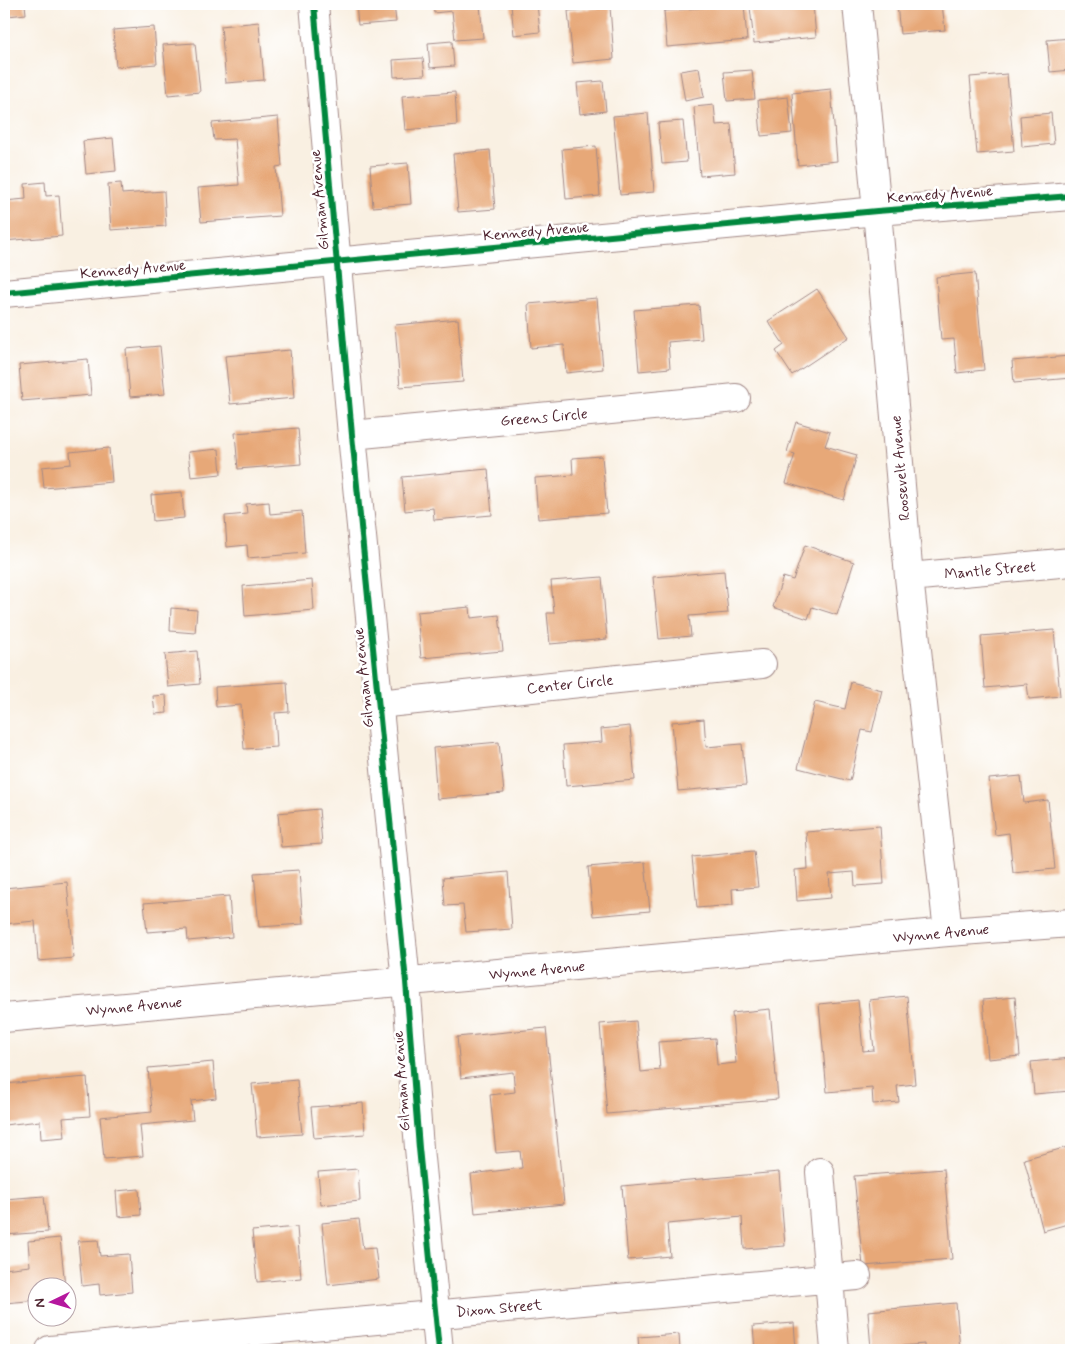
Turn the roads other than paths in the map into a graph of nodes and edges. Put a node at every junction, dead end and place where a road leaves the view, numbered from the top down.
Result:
1 (314, 4) edge
2 (857, 4) edge
3 (1071, 196) edge
4 (877, 211) junction
5 (338, 263) junction
6 (4, 293) edge
7 (736, 398) dead end
8 (352, 435) junction
9 (1071, 562) edge
10 (909, 577) junction
11 (762, 664) dead end
12 (378, 704) junction
13 (1071, 923) edge
14 (948, 932) junction
15 (406, 982) junction
16 (4, 1018) edge
17 (820, 1172) dead end
18 (857, 1276) dead end
19 (829, 1278) junction
20 (435, 1314) junction
21 (50, 1350) edge
22 (439, 1350) edge
23 (835, 1350) edge

1 - 5 street, Gilman Avenue
2 - 4 street, Roosevelt Avenue
3 - 4 street, Kennedy Avenue
4 - 5 street, Kennedy Avenue
4 - 10 street, Roosevelt Avenue
5 - 6 street, Kennedy Avenue
5 - 8 street, Gilman Avenue
7 - 8 street, Greens Circle
8 - 12 street, Gilman Avenue
9 - 10 street, Mantle Street
10 - 14 street, Roosevelt Avenue
11 - 12 street, Center Circle
12 - 15 street, Gilman Avenue
13 - 14 street, Wynne Avenue
14 - 15 street, Wynne Avenue
15 - 16 street, Wynne Avenue
15 - 20 street, Gilman Avenue
17 - 19 street
18 - 19 street, Dixon Street
19 - 20 street, Dixon Street
19 - 23 street
20 - 21 street, Dixon Street
20 - 22 street, Gilman Avenue

